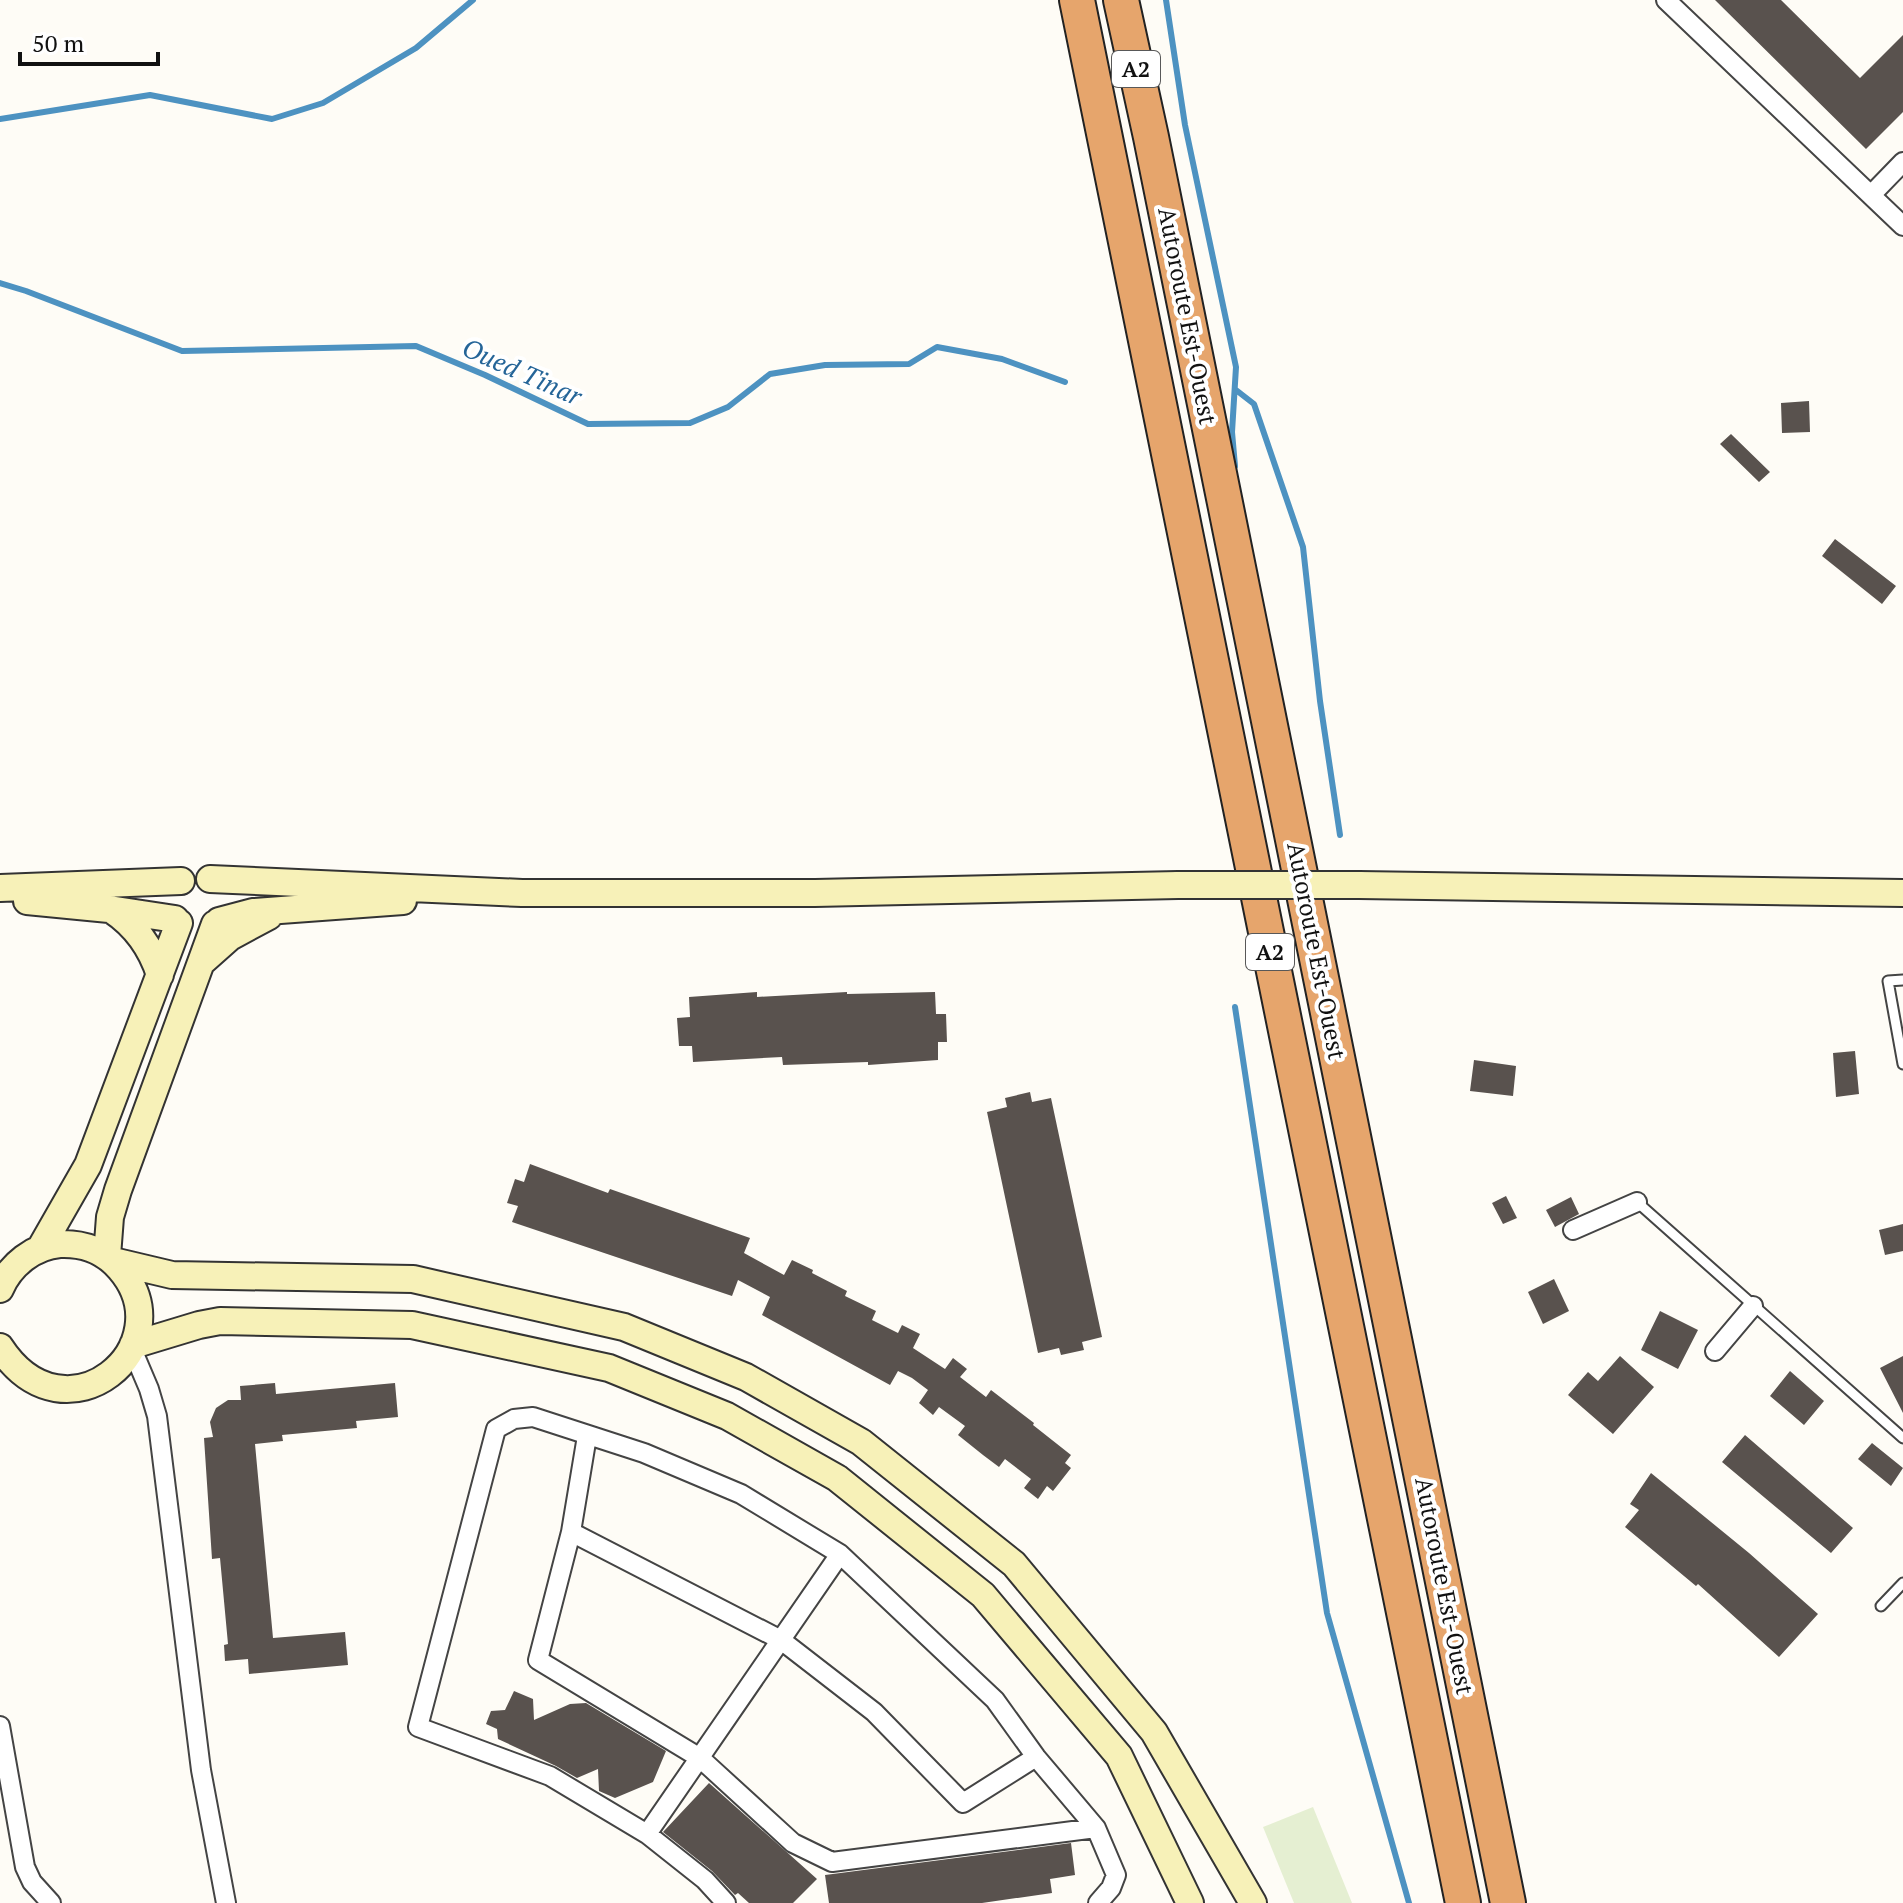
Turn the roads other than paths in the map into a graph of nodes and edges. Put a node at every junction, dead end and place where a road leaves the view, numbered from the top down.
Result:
1 (1077, 0) edge
2 (1121, 0) edge
3 (1666, 0) edge
4 (1903, 162) edge
5 (1871, 195) junction
6 (1903, 226) edge
7 (210, 879) junction
8 (181, 881) junction
9 (0, 888) edge
10 (522, 893) junction
11 (1903, 893) edge
12 (0, 898) edge
13 (109, 909) junction
14 (284, 910) junction
15 (177, 921) junction
16 (217, 923) junction
17 (200, 964) junction
18 (160, 975) junction
19 (1903, 980) edge
20 (1903, 1064) edge
21 (1637, 1202) joint
22 (1573, 1230) dead end
23 (40, 1249) junction
24 (110, 1259) junction
25 (1, 1280) edge
26 (1753, 1306) junction
27 (0, 1347) edge
28 (133, 1347) junction
29 (1715, 1351) dead end
30 (587, 1436) junction
31 (1903, 1438) edge
32 (571, 1532) junction
33 (840, 1554) junction
34 (1903, 1583) edge
35 (1881, 1606) dead end
36 (781, 1640) junction
37 (0, 1726) edge
38 (1036, 1757) junction
39 (700, 1758) junction
40 (1096, 1828) junction
41 (647, 1834) junction
42 (51, 1903) edge
43 (226, 1903) edge
44 (726, 1903) edge
45 (1098, 1903) edge
46 (1190, 1903) edge
47 (1253, 1903) edge
48 (1463, 1903) edge
49 (1508, 1903) edge

1 - 48 highway, Autoroute Est-Ouest / A2
2 - 49 highway, Autoroute Est-Ouest / A2
3 - 5 street
4 - 5 street
5 - 6 street
7 - 8 main road
7 - 10 main road
7 - 16 main road
8 - 9 main road
8 - 15 main road
10 - 11 main road, bridge
10 - 14 main road
12 - 13 main road
13 - 15 main road
13 - 18 main road
14 - 16 main road
14 - 17 main road
15 - 16 main road
15 - 18 main road
16 - 17 main road
17 - 24 main road
18 - 23 main road
19 - 20 lane
21 - 22 street
21 - 26 lane
23 - 24 main road
23 - 25 main road
24 - 28 main road
24 - 47 main road
26 - 29 street
26 - 31 lane
27 - 28 main road
28 - 43 street
28 - 46 main road
30 - 32 street
30 - 33 street
30 - 41 street
32 - 36 street
32 - 39 street
33 - 36 street
33 - 38 street
34 - 35 lane
36 - 38 street
36 - 39 street
37 - 42 street
38 - 40 street
39 - 40 street
39 - 41 street
40 - 45 street
41 - 44 street

